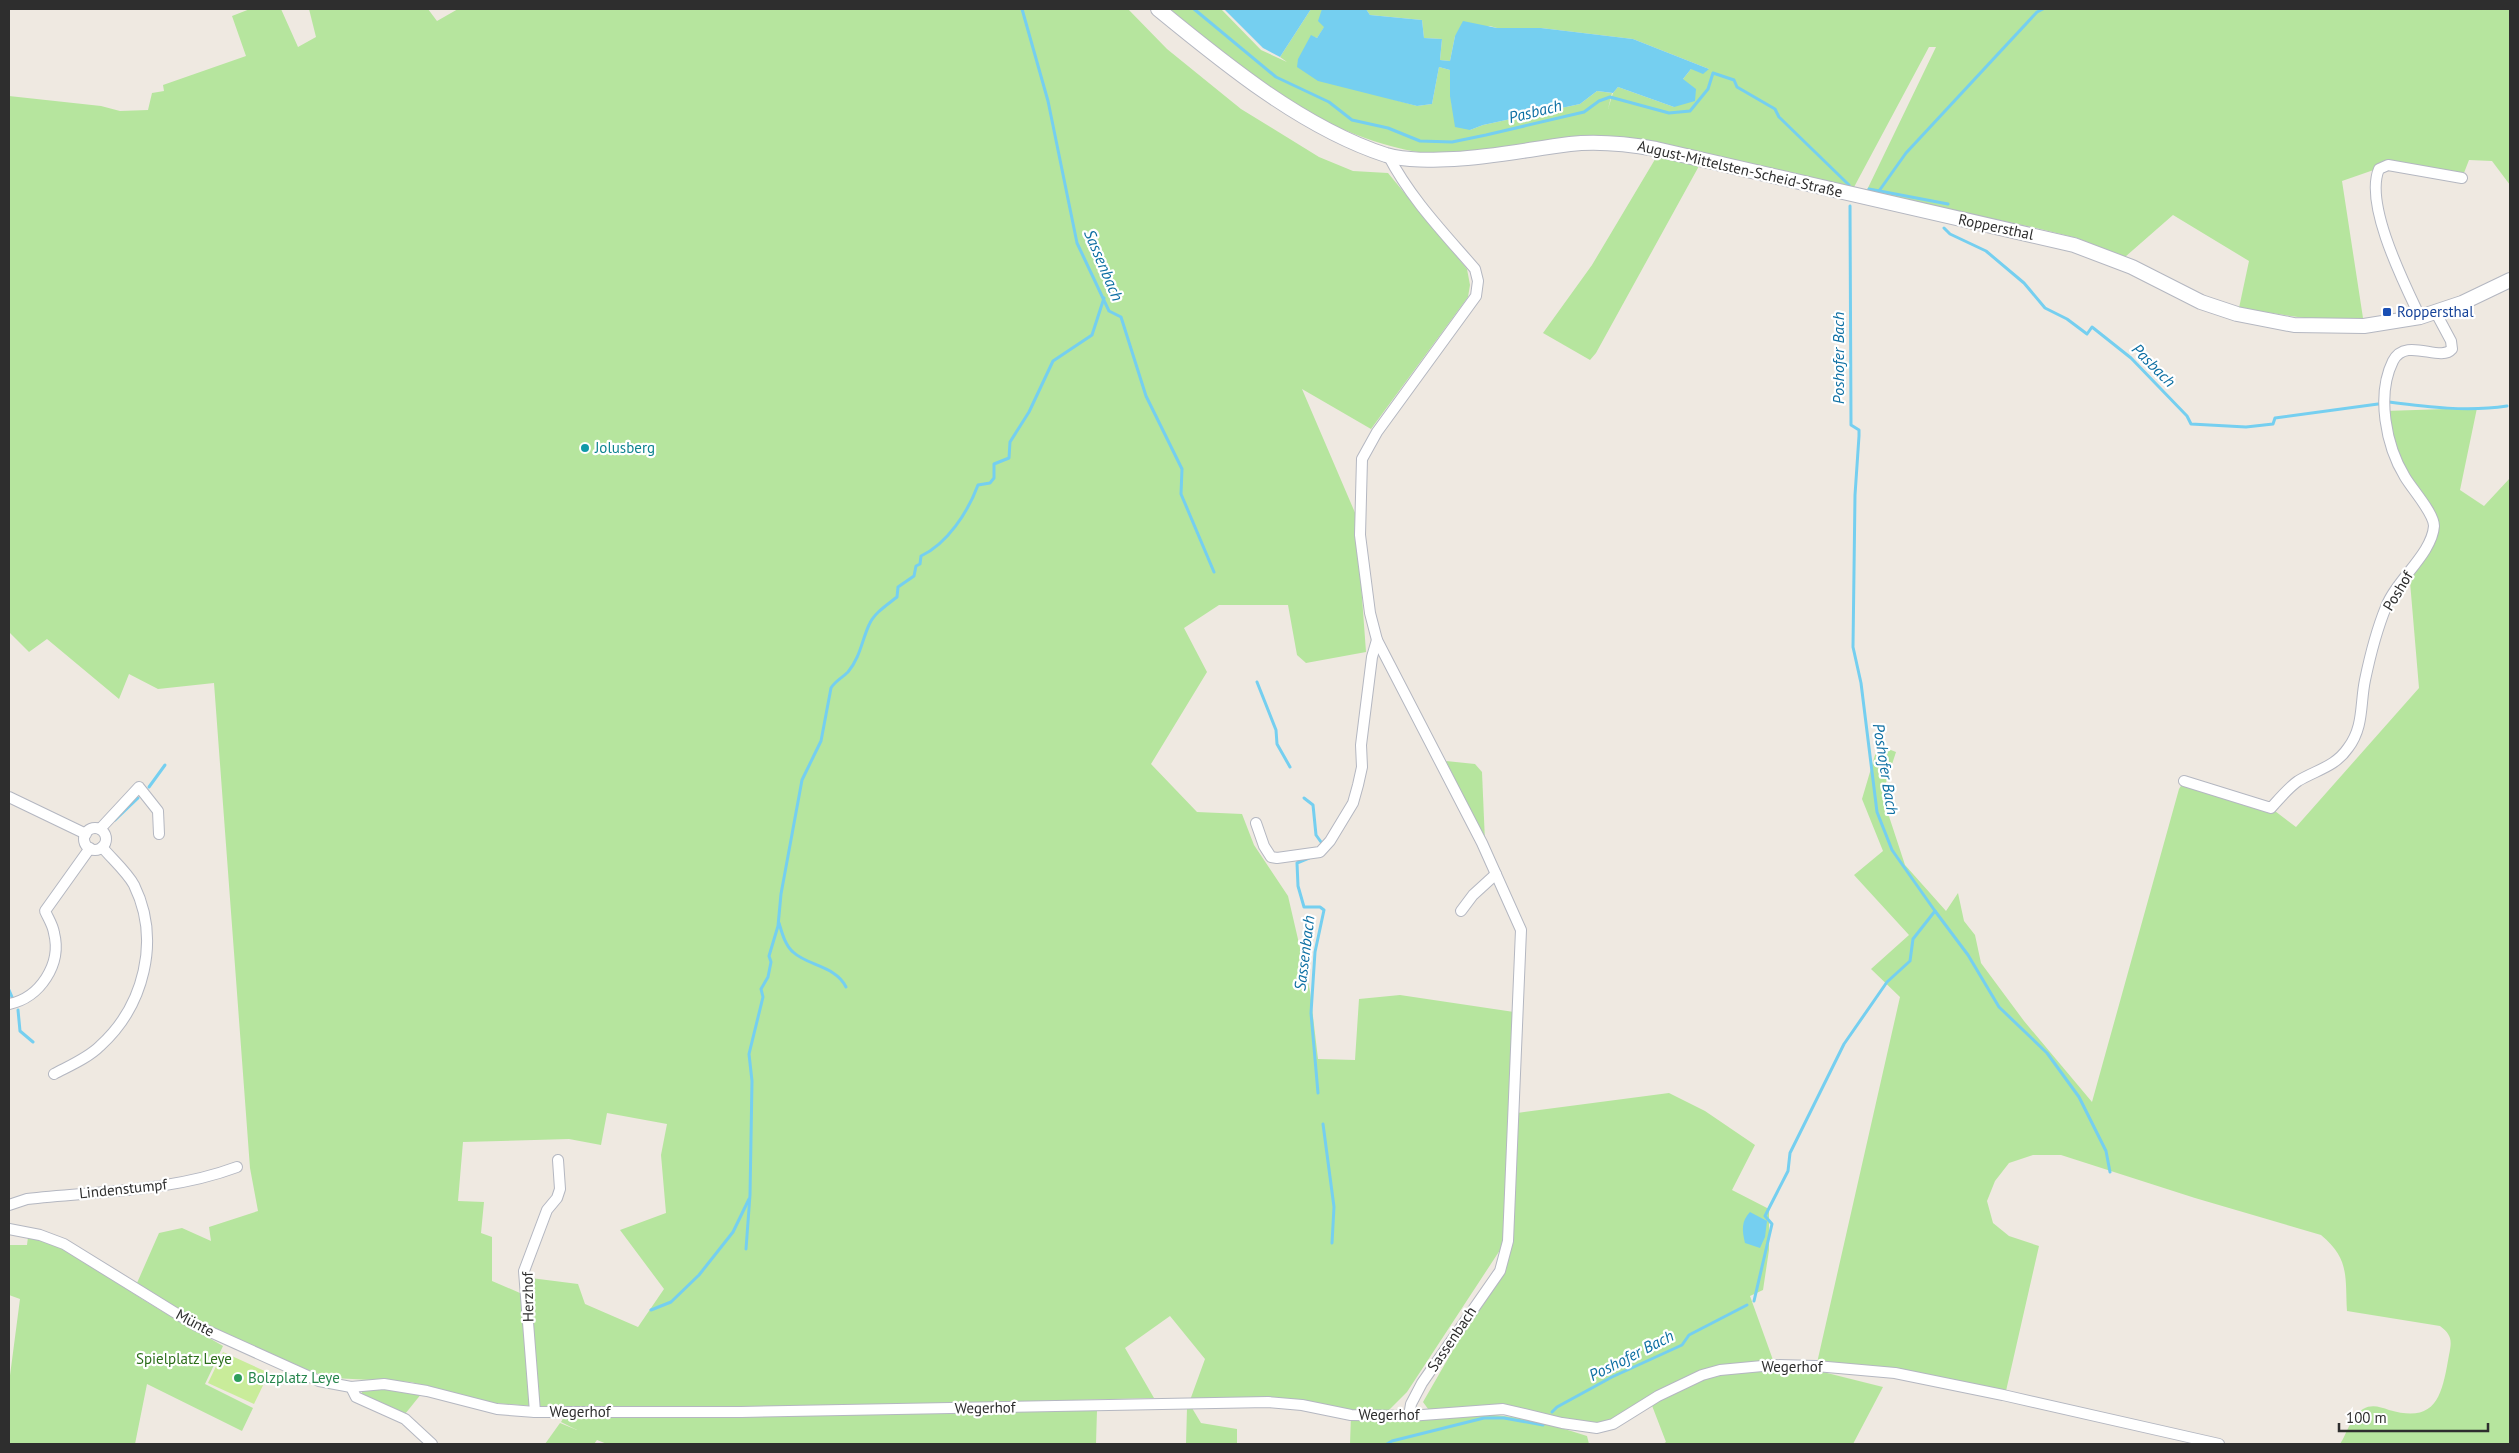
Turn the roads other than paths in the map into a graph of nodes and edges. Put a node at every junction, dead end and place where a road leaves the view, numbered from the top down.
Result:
1 (1158, 9) edge
2 (1388, 155) junction
3 (2462, 178) dead end
4 (1857, 196) joint
5 (2510, 280) edge
6 (2436, 313) junction
7 (2420, 317) junction
8 (1377, 640) junction
9 (2184, 781) dead end
10 (10, 802) edge
11 (1256, 823) dead end
12 (100, 829) junction
13 (86, 834) junction
14 (159, 834) dead end
15 (102, 847) junction
16 (90, 848) junction
17 (1496, 874) junction
18 (1461, 910) dead end
19 (9, 1004) edge
20 (54, 1074) dead end
21 (558, 1160) dead end
22 (237, 1167) dead end
23 (9, 1205) edge
24 (9, 1229) edge
25 (351, 1386) junction
26 (534, 1412) junction
27 (1409, 1416) junction
28 (432, 1444) edge
29 (2220, 1444) edge

1 - 2 main road, August-Mittelsten-Scheid-Straße
2 - 4 main road, August-Mittelsten-Scheid-Straße
2 - 8 street, Sassenbach
3 - 7 street
4 - 7 main road, Roppersthal
5 - 6 main road, Roppersthal
6 - 7 main road, Roppersthal
6 - 9 street, Poshof
8 - 11 street, Sassenbach
8 - 17 street, Sassenbach
10 - 13 street
12 - 13 street
12 - 14 street
12 - 15 street
13 - 16 street
15 - 16 street
15 - 20 street
16 - 19 street
17 - 18 street
17 - 27 street, Sassenbach
21 - 26 street, Herzhof
22 - 23 street, Lindenstumpf
24 - 25 street, Münte
25 - 26 street, Münte
25 - 28 street
26 - 27 street, Wegerhof
27 - 29 street, Wegerhof

